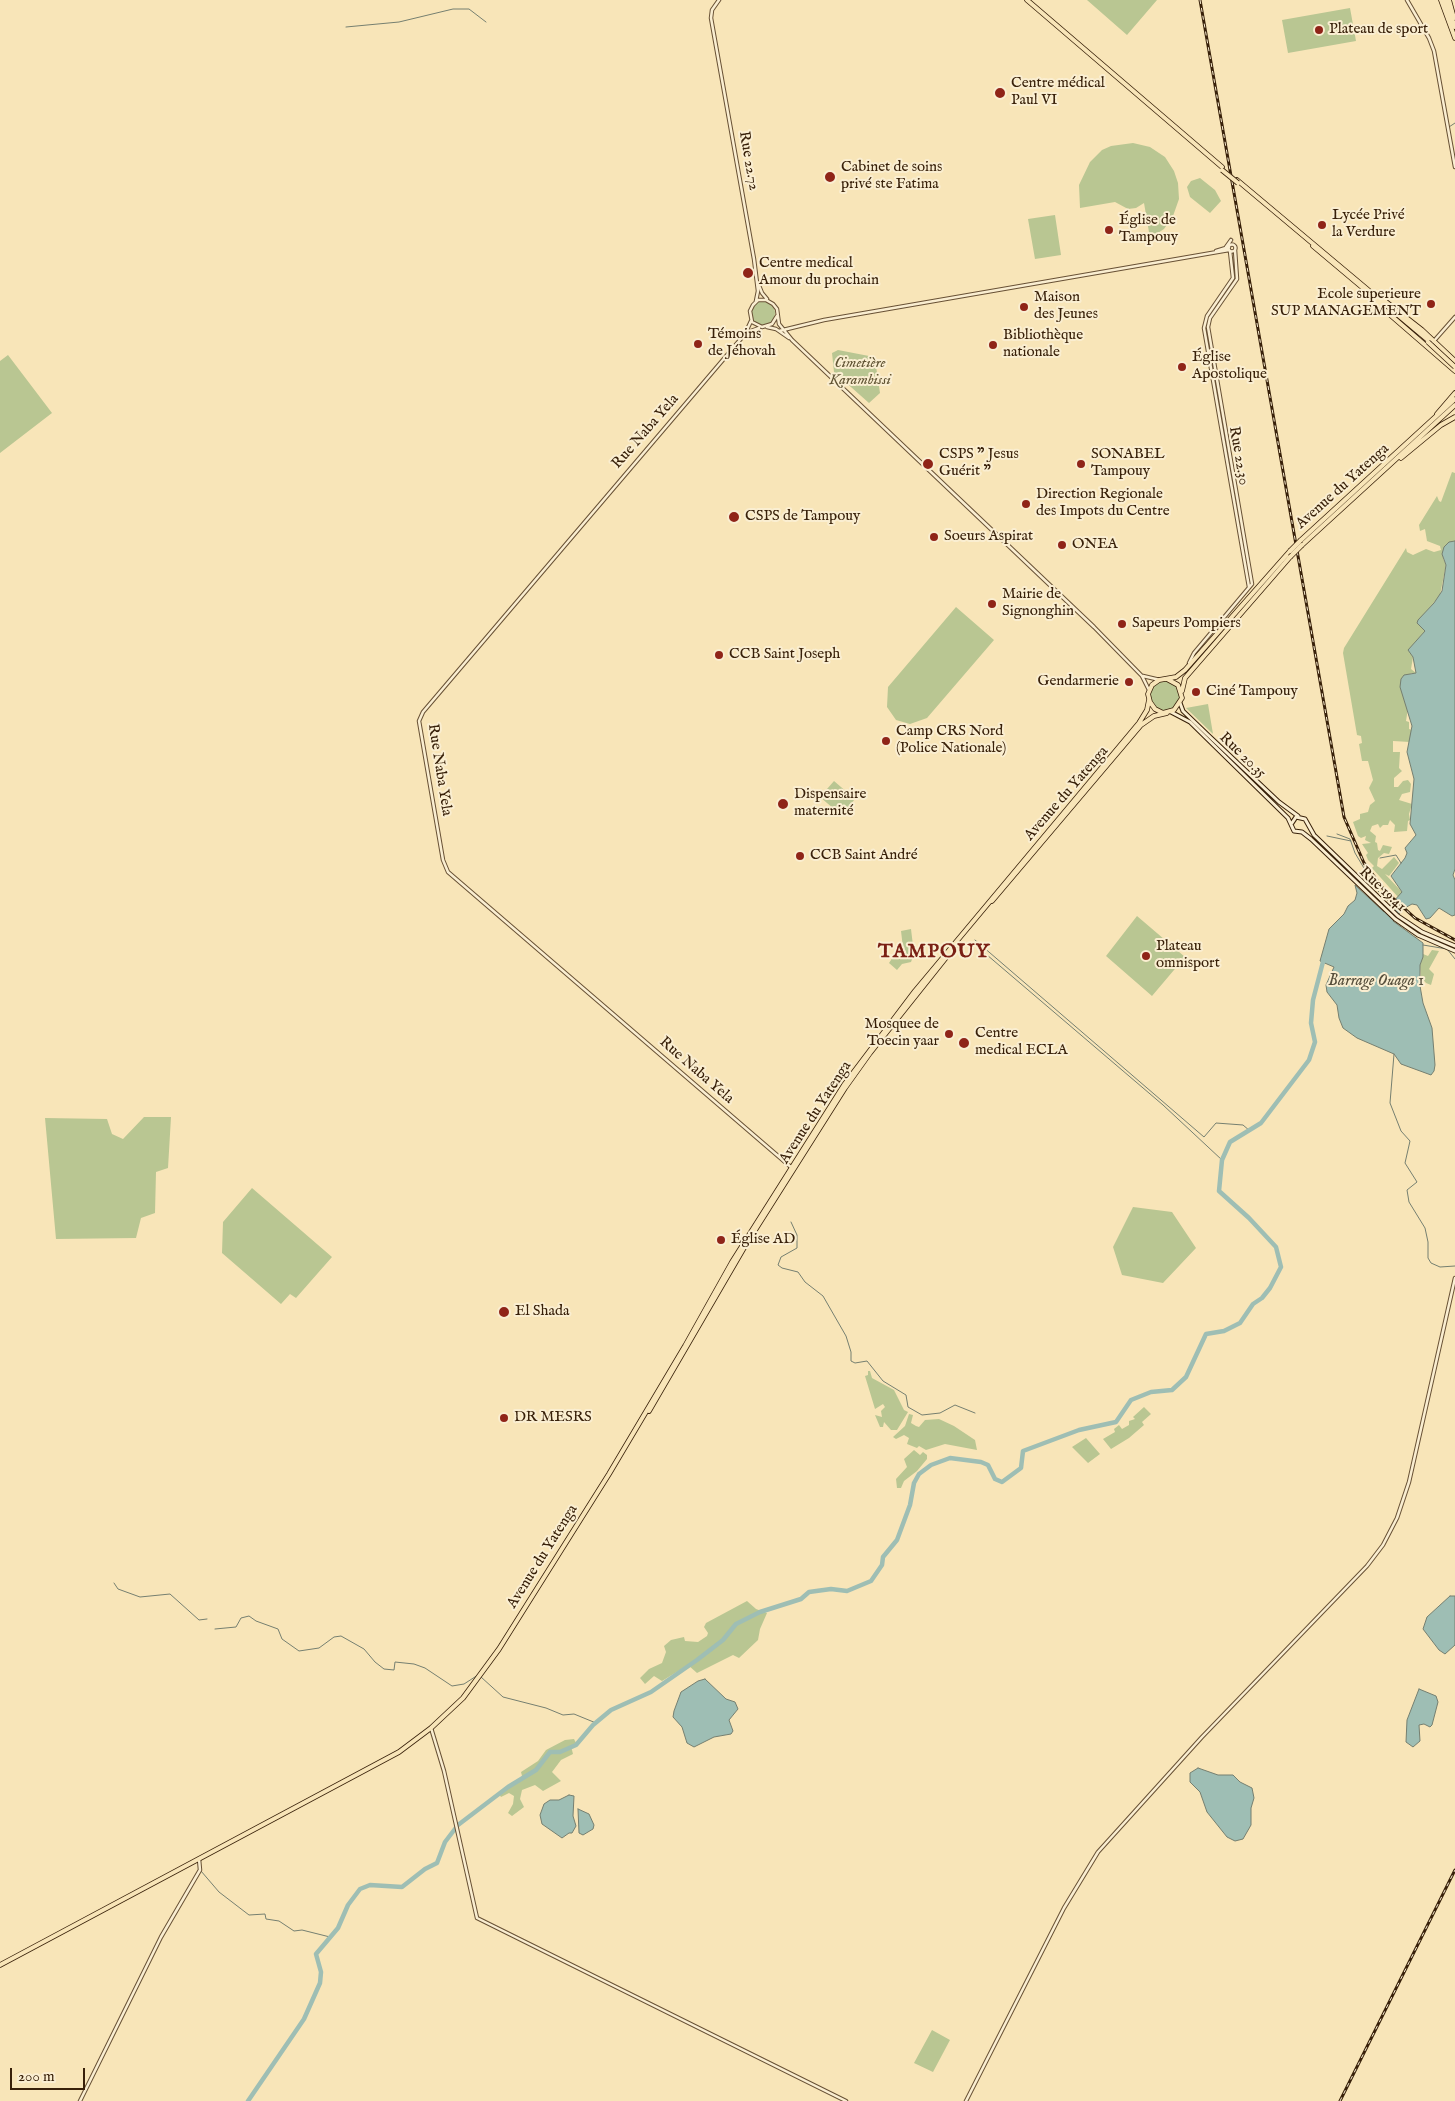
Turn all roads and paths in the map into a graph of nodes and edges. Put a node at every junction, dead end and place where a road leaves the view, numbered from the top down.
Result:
1 (719, 0) edge
2 (1027, 0) edge
3 (1407, 0) edge
4 (1441, 0) edge
5 (1445, 0) edge
6 (1449, 0) edge
7 (1455, 23) edge
8 (1455, 27) edge
9 (1455, 38) edge
10 (1455, 168) edge
11 (1231, 240) dead end
12 (1224, 248) junction
13 (1230, 250) junction
14 (1235, 250) junction
15 (1215, 252) junction
16 (757, 282) junction
17 (1368, 291) junction
18 (769, 301) junction
19 (755, 302) junction
20 (777, 316) junction
21 (1455, 317) edge
22 (752, 321) junction
23 (765, 327) junction
24 (782, 328) junction
25 (1206, 328) junction
26 (779, 330) junction
27 (745, 334) junction
28 (792, 340) junction
29 (1433, 342) junction
30 (1428, 347) junction
31 (1455, 366) edge
32 (1455, 393) edge
33 (1455, 399) edge
34 (1455, 405) edge
35 (1455, 417) edge
36 (1434, 419) junction
37 (1385, 470) junction
38 (1302, 542) junction
39 (1249, 587) junction
40 (1188, 668) junction
41 (1142, 676) junction
42 (1166, 679) junction
43 (1161, 680) junction
44 (1149, 690) junction
45 (1182, 694) junction
46 (1149, 700) junction
47 (1180, 703) junction
48 (1169, 712) junction
49 (1116, 753) junction
50 (1299, 816) junction
51 (1292, 824) junction
52 (1308, 826) junction
53 (1302, 832) junction
54 (1386, 908) junction
55 (1397, 917) junction
56 (1455, 946) edge
57 (1455, 951) edge
58 (792, 1168) junction
59 (1455, 1278) edge
60 (432, 1728) junction
61 (199, 1859) junction
62 (0, 1965) edge
63 (80, 2101) edge
64 (846, 2101) edge
65 (966, 2101) edge

1 - 16 street, Rue 22.72
2 - 17 main road, bridge
3 - 10 street
4 - 9 main road
5 - 8 main road
6 - 7 main road
11 - 12 street
12 - 13 street
12 - 15 street
13 - 14 street
13 - 14 street
13 - 15 street
13 - 25 street
14 - 25 street
15 - 24 street
16 - 18 street, Rue 22.72
16 - 19 street, Rue 22.72
17 - 29 main road
17 - 30 main road
17 - 31 main road, bridge
18 - 19 street
18 - 20 street
19 - 22 street
20 - 23 street
20 - 24 street
21 - 29 street
22 - 23 street
22 - 27 street, Rue Naba Yela
23 - 26 street
23 - 27 street
24 - 26 street
24 - 28 street
25 - 39 street, Rue 22.30
25 - 39 street, Rue 22.30
26 - 28 street
27 - 58 street, Rue Naba Yela
28 - 41 street
29 - 30 street
29 - 31 main road
30 - 31 main road
32 - 36 main road
33 - 36 main road, Avenue du Yatenga
34 - 37 main road, Avenue du Yatenga
35 - 37 main road
36 - 38 main road, Avenue du Yatenga
37 - 38 main road, Avenue du Yatenga
38 - 40 main road, Avenue du Yatenga, bridge
38 - 45 main road, Avenue du Yatenga, bridge
39 - 40 street
40 - 42 main road, Avenue du Yatenga
41 - 43 street
41 - 44 street
42 - 43 main road
42 - 45 main road
43 - 44 main road
44 - 46 main road
45 - 47 main road
46 - 48 main road
46 - 49 main road, Avenue du Yatenga
47 - 48 main road
47 - 50 main road, Rue 20.35
48 - 49 main road, Avenue du Yatenga
48 - 51 main road, Rue 20.35
49 - 58 main road, Avenue du Yatenga
50 - 51 main road
50 - 52 main road
51 - 53 main road
52 - 53 main road
52 - 54 main road, Rue 19.41
53 - 54 main road, Rue 19.41
54 - 55 main road, Rue 19.41
55 - 56 main road, Rue 19.41
55 - 57 main road, Rue 19.41
58 - 60 main road, Avenue du Yatenga
59 - 65 street
60 - 61 main road, Avenue du Yatenga
60 - 64 street
61 - 62 main road, Avenue du Yatenga
61 - 63 street

